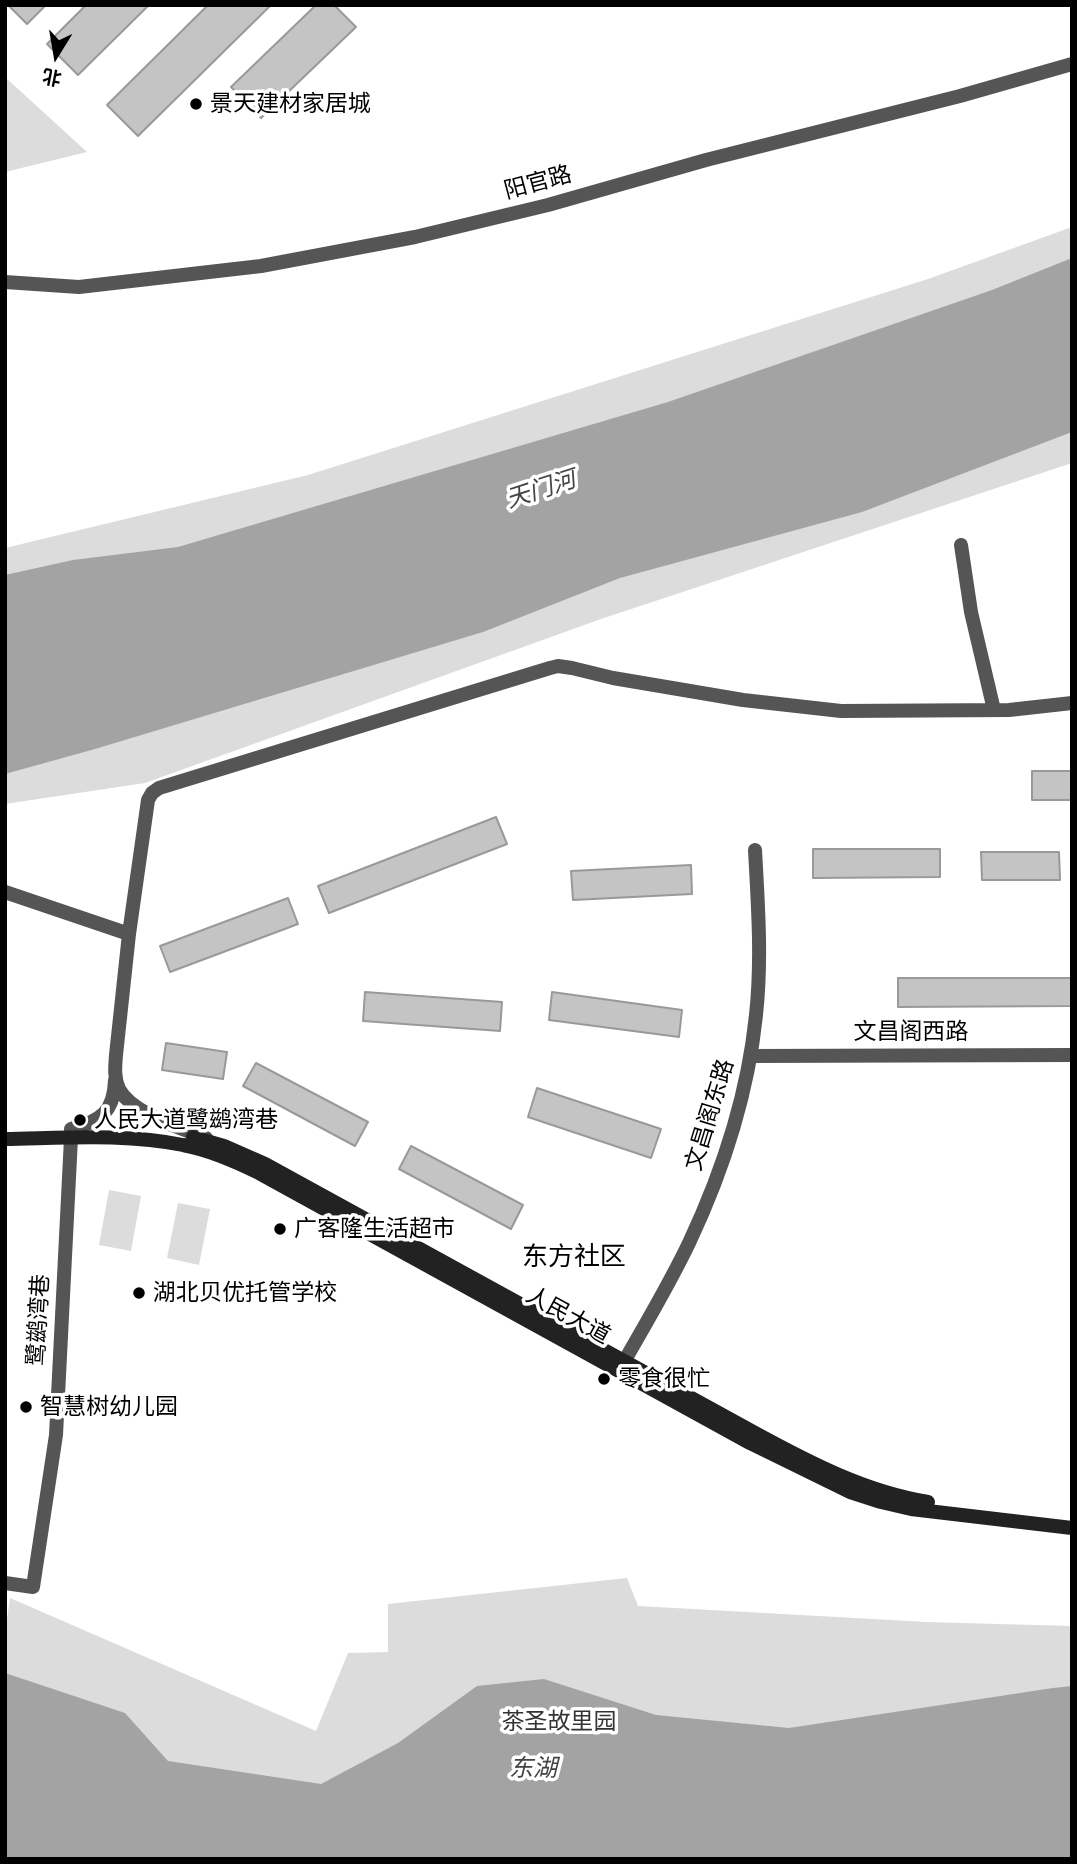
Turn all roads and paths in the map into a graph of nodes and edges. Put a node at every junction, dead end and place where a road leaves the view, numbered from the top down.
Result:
1 (1072, 64) edge
2 (5, 282) edge
3 (961, 545) dead end
4 (1072, 703) edge
5 (994, 710) junction
6 (755, 850) dead end
7 (5, 892) edge
8 (130, 934) junction
9 (1072, 1055) edge
10 (751, 1056) junction
11 (115, 1075) junction
12 (5, 1130) edge
13 (71, 1134) junction
14 (5, 1139) edge
15 (224, 1146) junction
16 (622, 1366) junction
17 (1072, 1518) edge
18 (1072, 1528) edge
19 (5, 1583) edge

1 - 2 street, 阳官路
3 - 5 street
4 - 5 street
5 - 8 street
6 - 10 street, 文昌阁东路
7 - 8 street
8 - 11 street
9 - 10 street, 文昌阁西路
10 - 16 street, 文昌阁东路
11 - 13 street
11 - 15 street
12 - 13 main road, 人民大道
13 - 14 main road, 人民大道
13 - 15 main road, 人民大道
13 - 16 main road, 人民大道
13 - 19 street, 鹭鹚湾巷
15 - 16 main road, 人民大道
16 - 17 main road, 人民大道
16 - 18 main road, 人民大道

